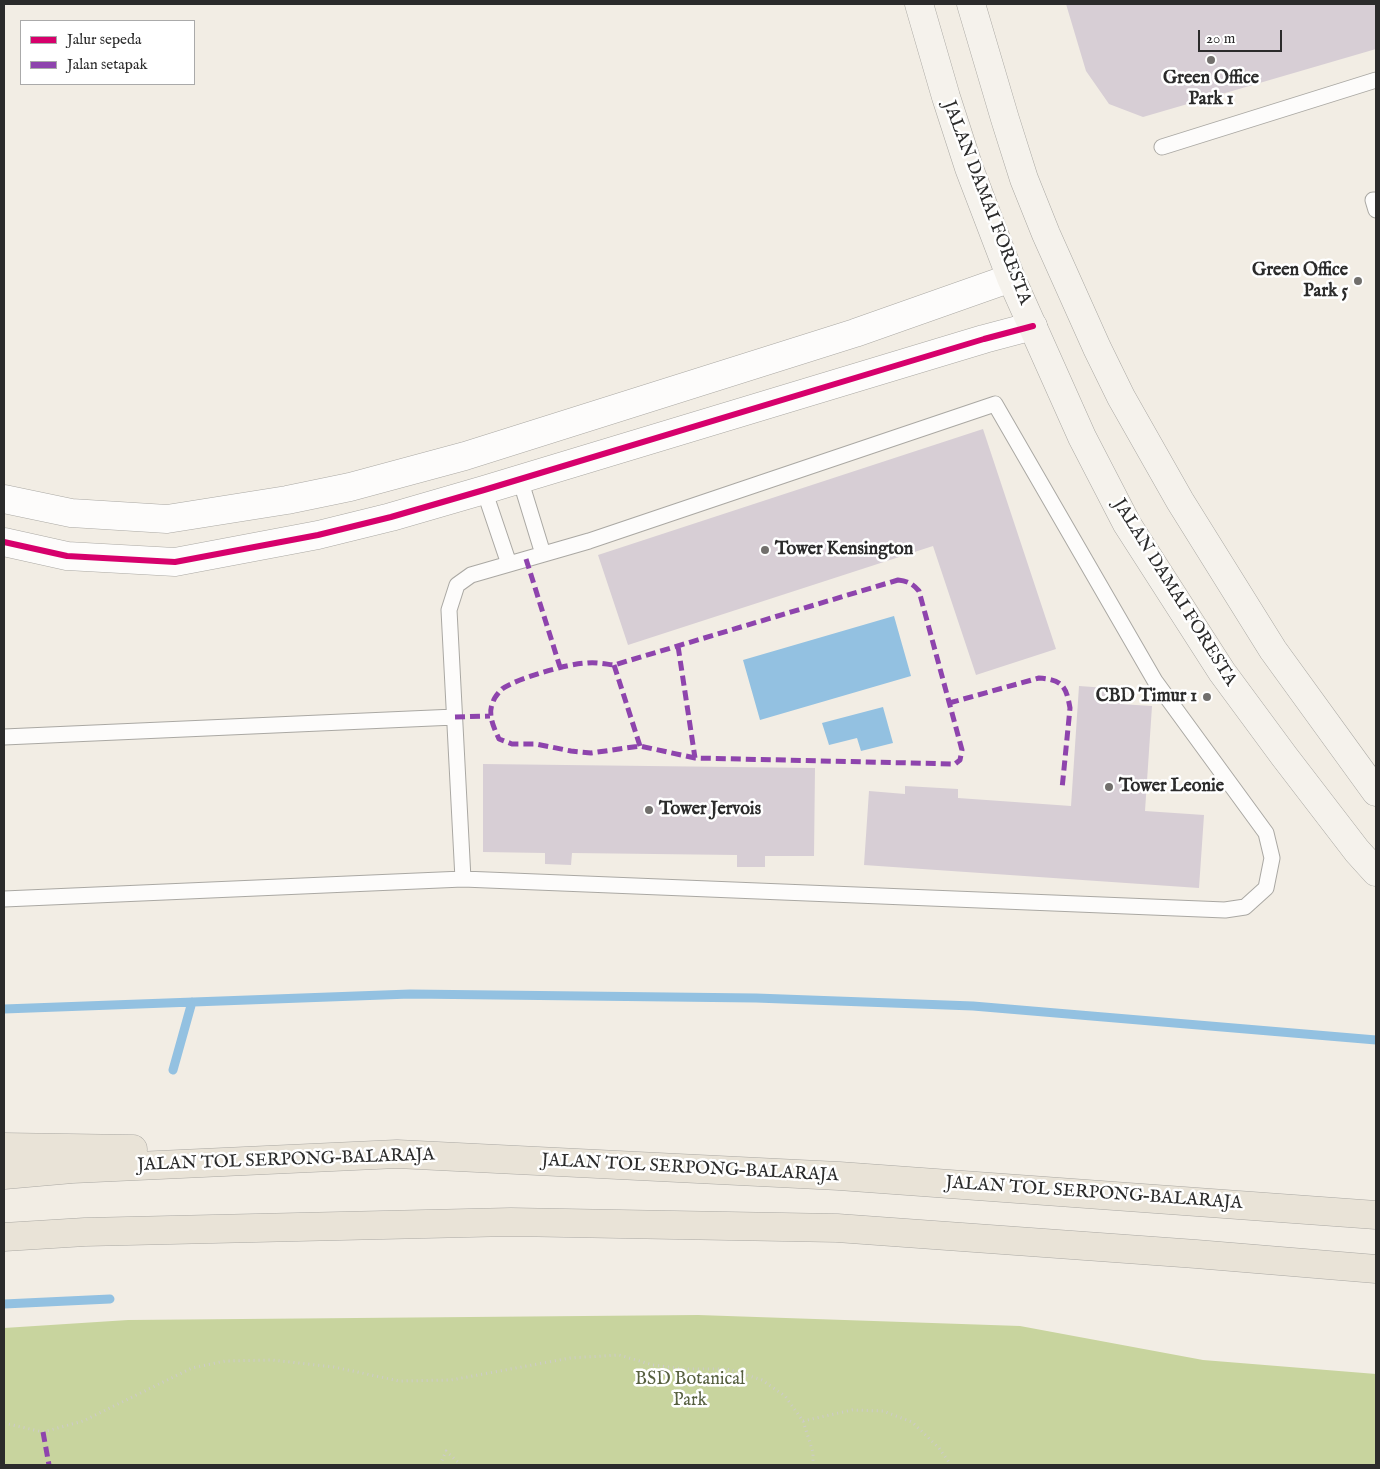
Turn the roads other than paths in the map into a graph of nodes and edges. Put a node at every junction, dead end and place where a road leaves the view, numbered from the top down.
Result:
1 (919, 4) edge
2 (971, 4) edge
3 (1376, 80) edge
4 (1162, 147) dead end
5 (1376, 200) edge
6 (1376, 210) edge
7 (1012, 278) junction
8 (1033, 326) junction
9 (855, 334) junction
10 (868, 374) junction
11 (520, 479) junction
12 (484, 490) junction
13 (4, 499) edge
14 (4, 542) edge
15 (544, 554) junction
16 (509, 564) junction
17 (455, 717) junction
18 (4, 737) edge
19 (1376, 792) edge
20 (1376, 872) edge
21 (464, 879) junction
22 (4, 899) edge
23 (4, 1147) edge
24 (397, 1154) junction
25 (4, 1175) edge
26 (1376, 1215) edge
27 (4, 1237) edge
28 (1376, 1269) edge

1 - 7 main road, JALAN DAMAI FORESTA
2 - 19 main road
3 - 4 lane
5 - 6 lane
7 - 8 main road, JALAN DAMAI FORESTA
7 - 9 street
8 - 10 street
8 - 20 main road, JALAN DAMAI FORESTA
9 - 10 street
9 - 13 street
10 - 11 street
11 - 12 street
11 - 15 lane
12 - 14 street
12 - 16 lane
15 - 16 lane
15 - 21 lane
16 - 17 lane
17 - 18 lane
17 - 21 lane
21 - 22 lane
23 - 24 highway
24 - 25 highway, JALAN TOL SERPONG–BALARAJA
24 - 26 highway, JALAN TOL SERPONG–BALARAJA
27 - 28 highway

